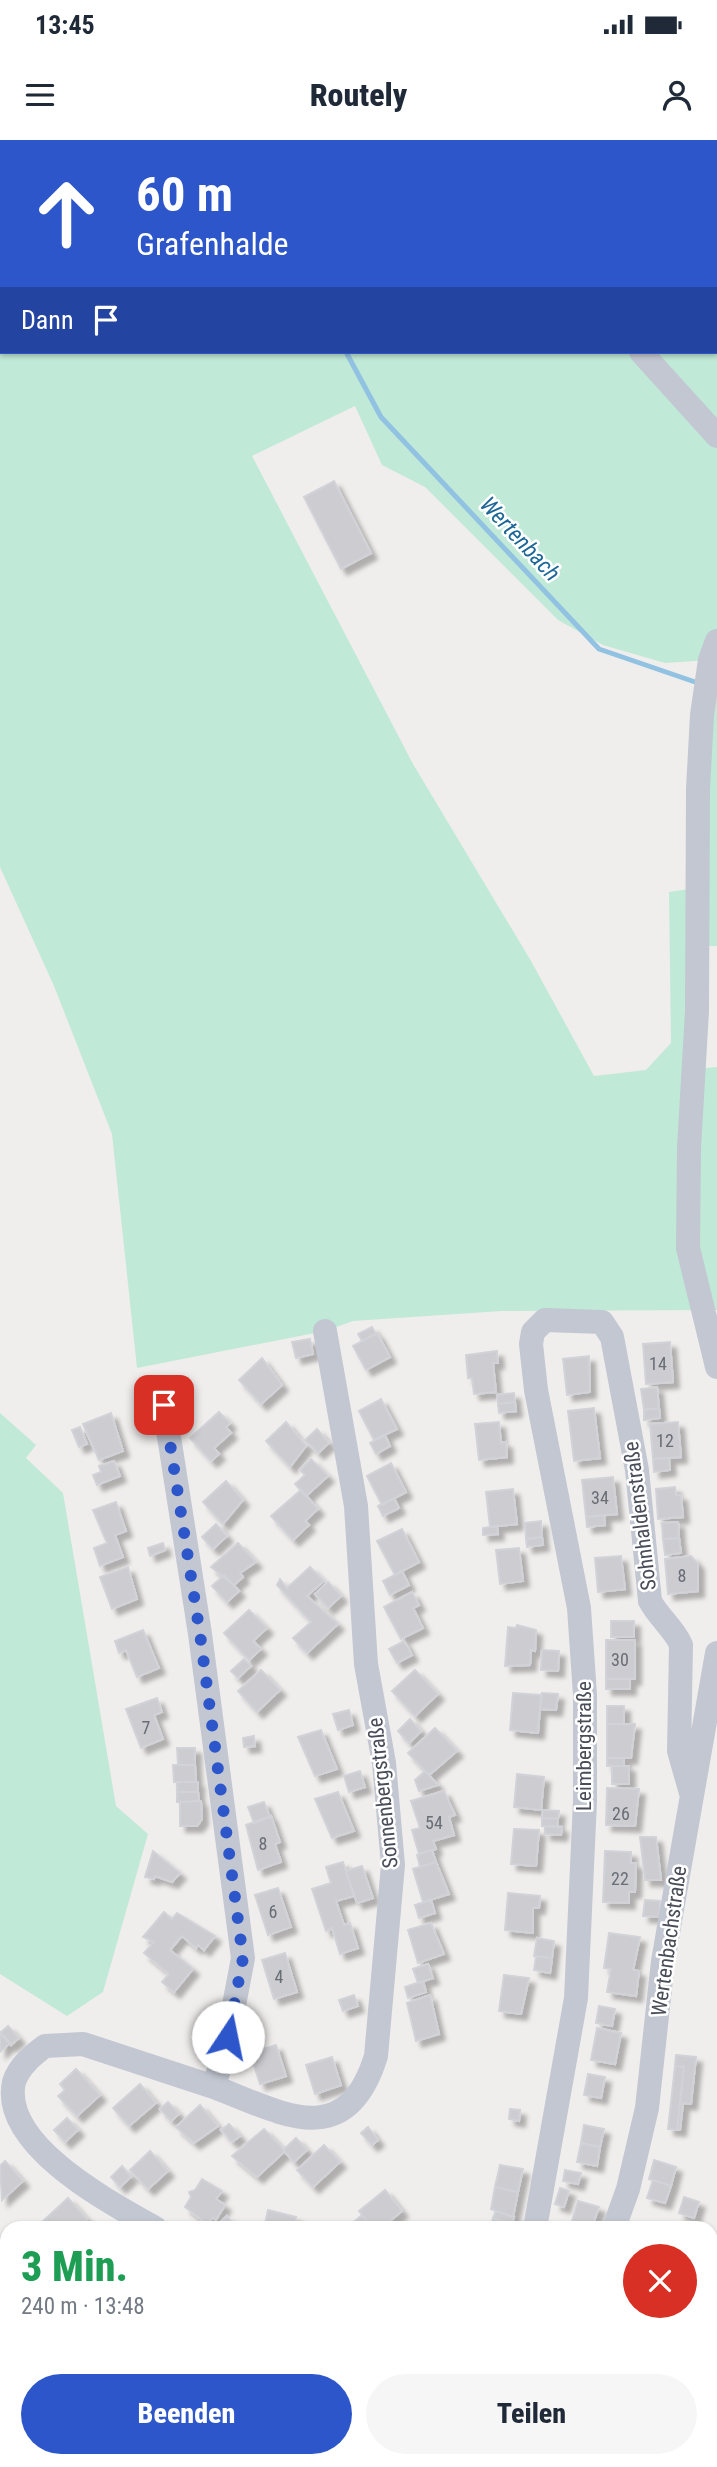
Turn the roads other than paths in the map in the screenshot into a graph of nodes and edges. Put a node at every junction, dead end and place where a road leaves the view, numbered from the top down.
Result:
1 (643, 354) edge
2 (682, 400) junction
3 (717, 424) edge
4 (717, 436) edge
5 (713, 651) edge
6 (595, 1321) joint
7 (325, 1331) dead end
8 (717, 1367) edge
9 (164, 1405) dead end
10 (717, 1653) edge
11 (691, 1793) junction
12 (214, 2087) junction
13 (144, 2221) edge
14 (536, 2221) edge
15 (617, 2221) edge

1 - 2 street
2 - 3 street
2 - 4 street
5 - 8 street
6 - 11 street, Sohnhaldenstraße
6 - 14 street, Leimbergstraße
7 - 12 street, Sonnenbergstraße
9 - 12 street
10 - 11 street, Wertenbachstraße
11 - 15 street, Wertenbachstraße
12 - 13 street, Sonnenbergstraße

